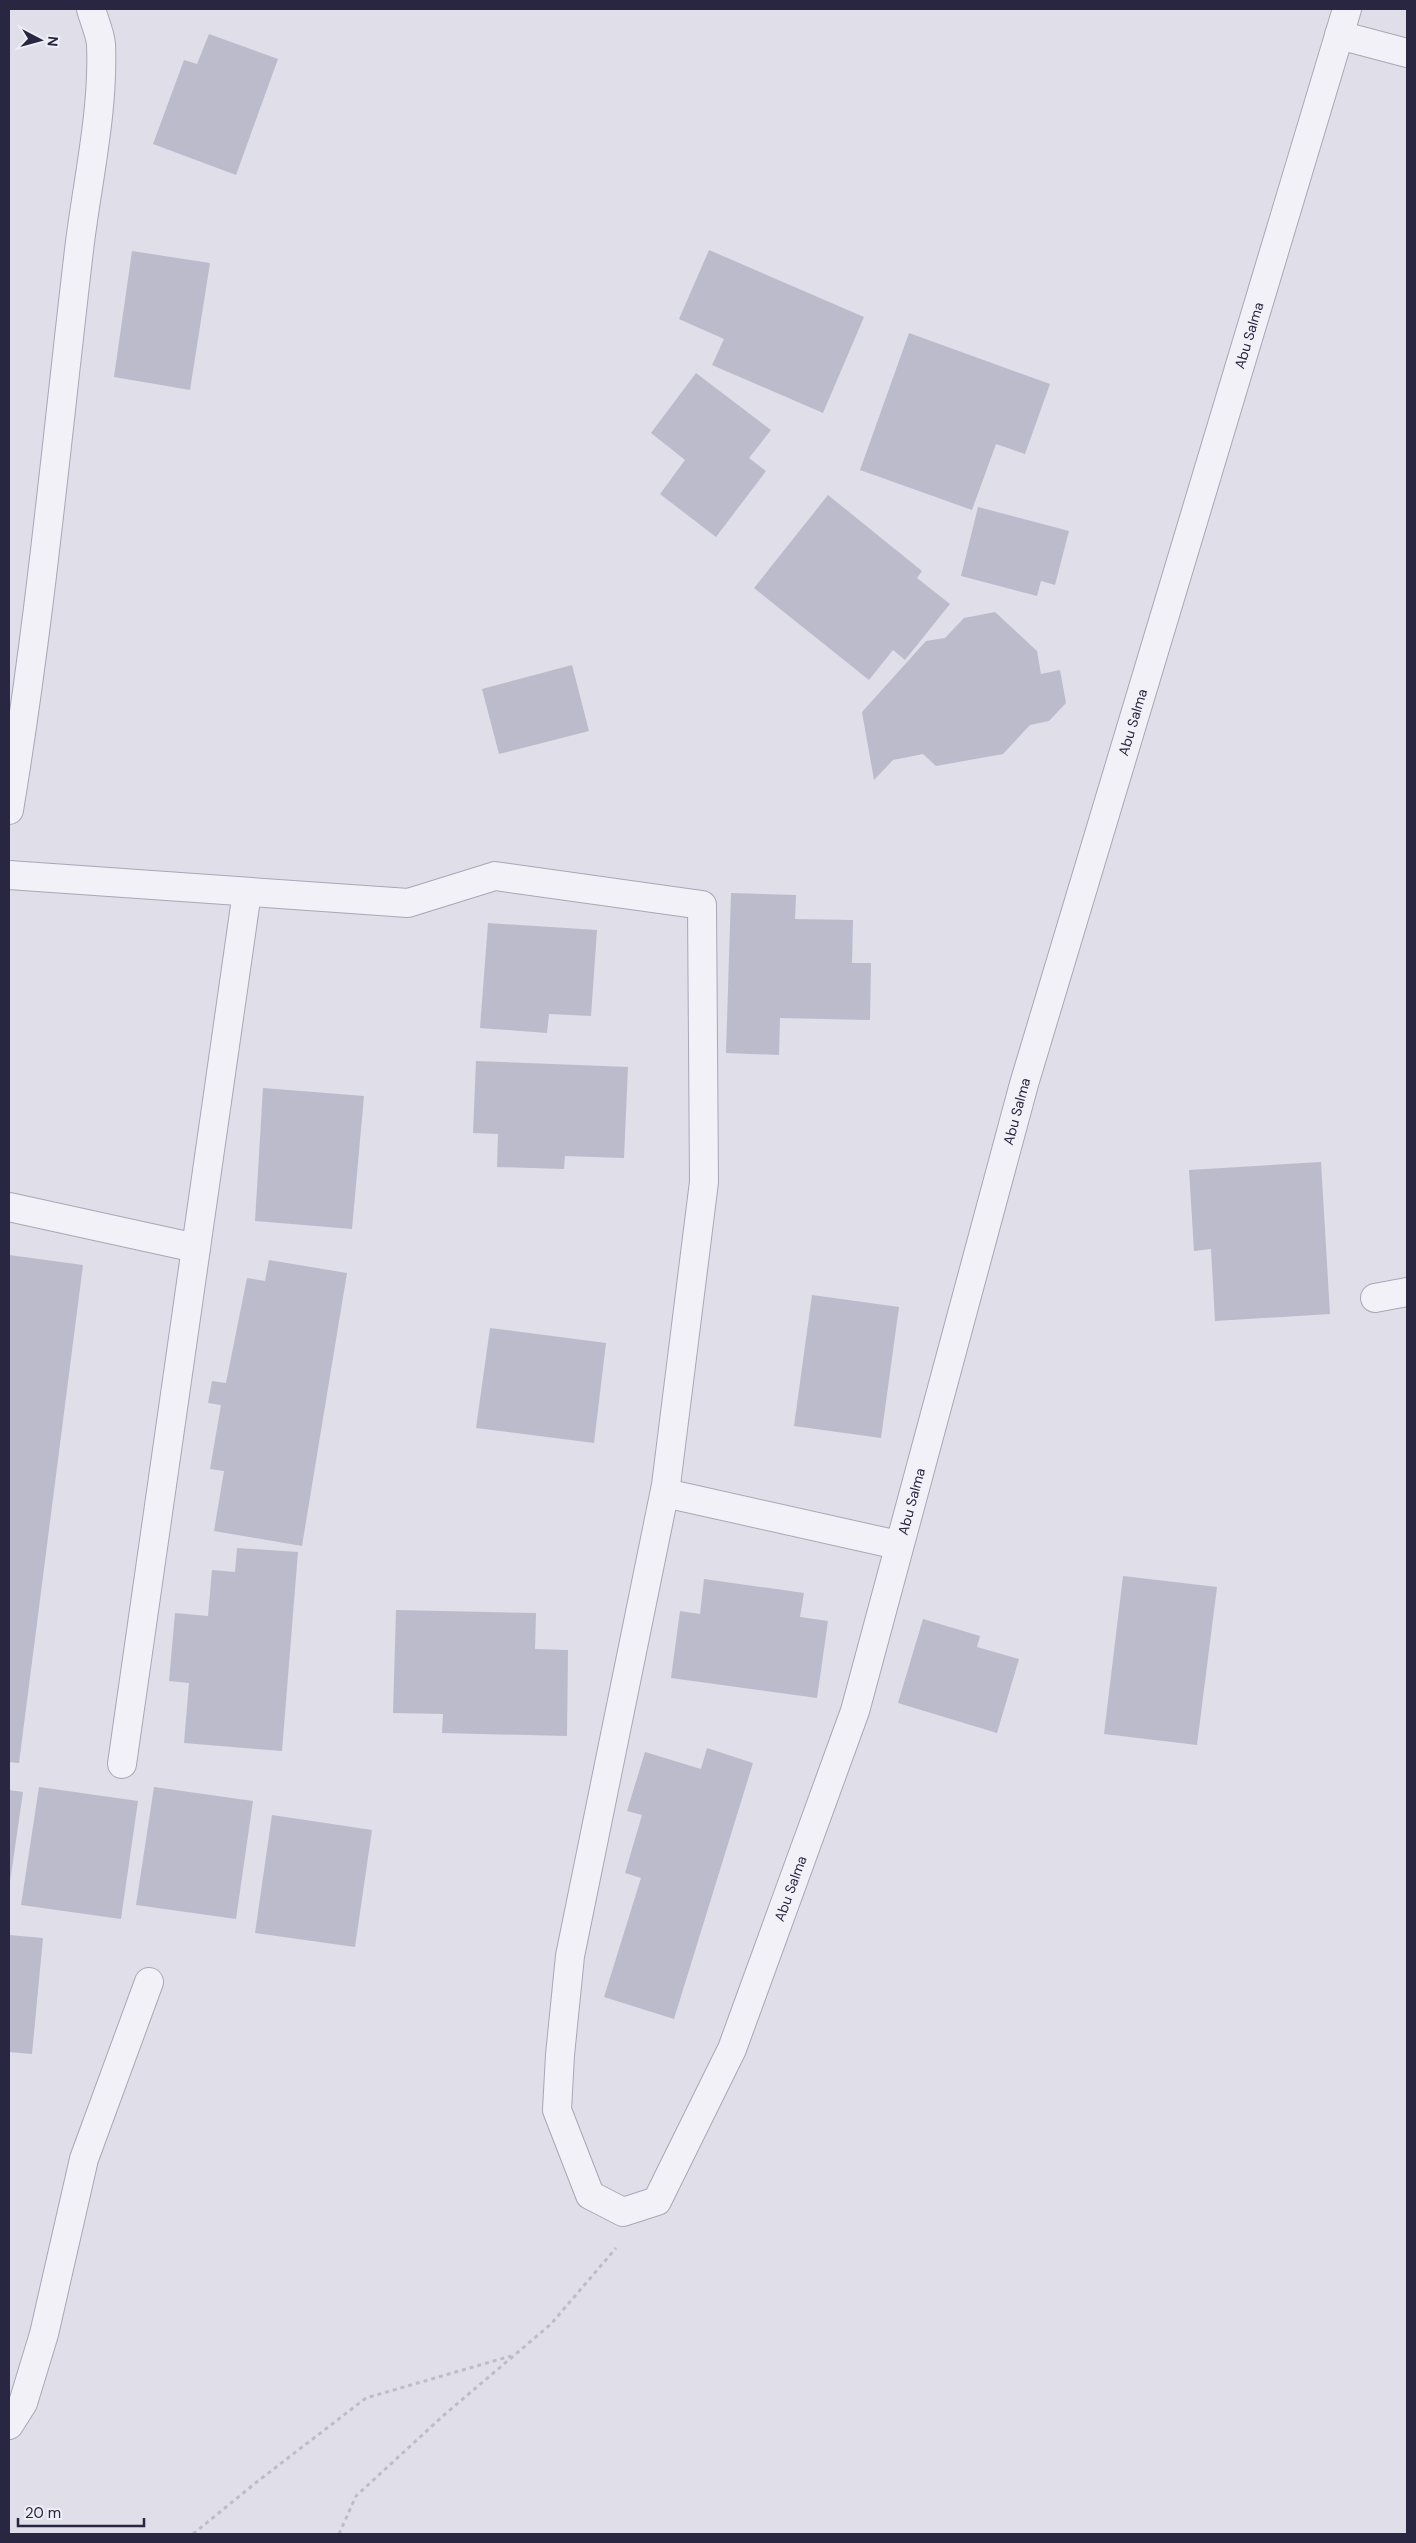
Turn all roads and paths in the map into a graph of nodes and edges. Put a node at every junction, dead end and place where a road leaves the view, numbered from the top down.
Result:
1 (91, 9) edge
2 (1347, 9) edge
3 (1339, 35) junction
4 (1407, 53) edge
5 (9, 810) edge
6 (9, 876) edge
7 (247, 892) junction
8 (9, 1207) edge
9 (196, 1248) junction
10 (1407, 1292) edge
11 (1375, 1298) dead end
12 (665, 1493) junction
13 (898, 1545) junction
14 (122, 1764) dead end
15 (149, 1982) dead end
16 (620, 2244) dead end
17 (514, 2355) junction
18 (9, 2425) edge
19 (193, 2534) edge
20 (340, 2534) edge

1 - 5 street
2 - 3 street, Abu Salma
3 - 4 street
3 - 13 street, Abu Salma
6 - 7 street
7 - 9 street
7 - 12 street
8 - 9 street
9 - 14 street
10 - 11 street
12 - 13 street
12 - 13 street, Abu Salma
15 - 18 street
16 - 17 path
17 - 19 path
17 - 20 path

